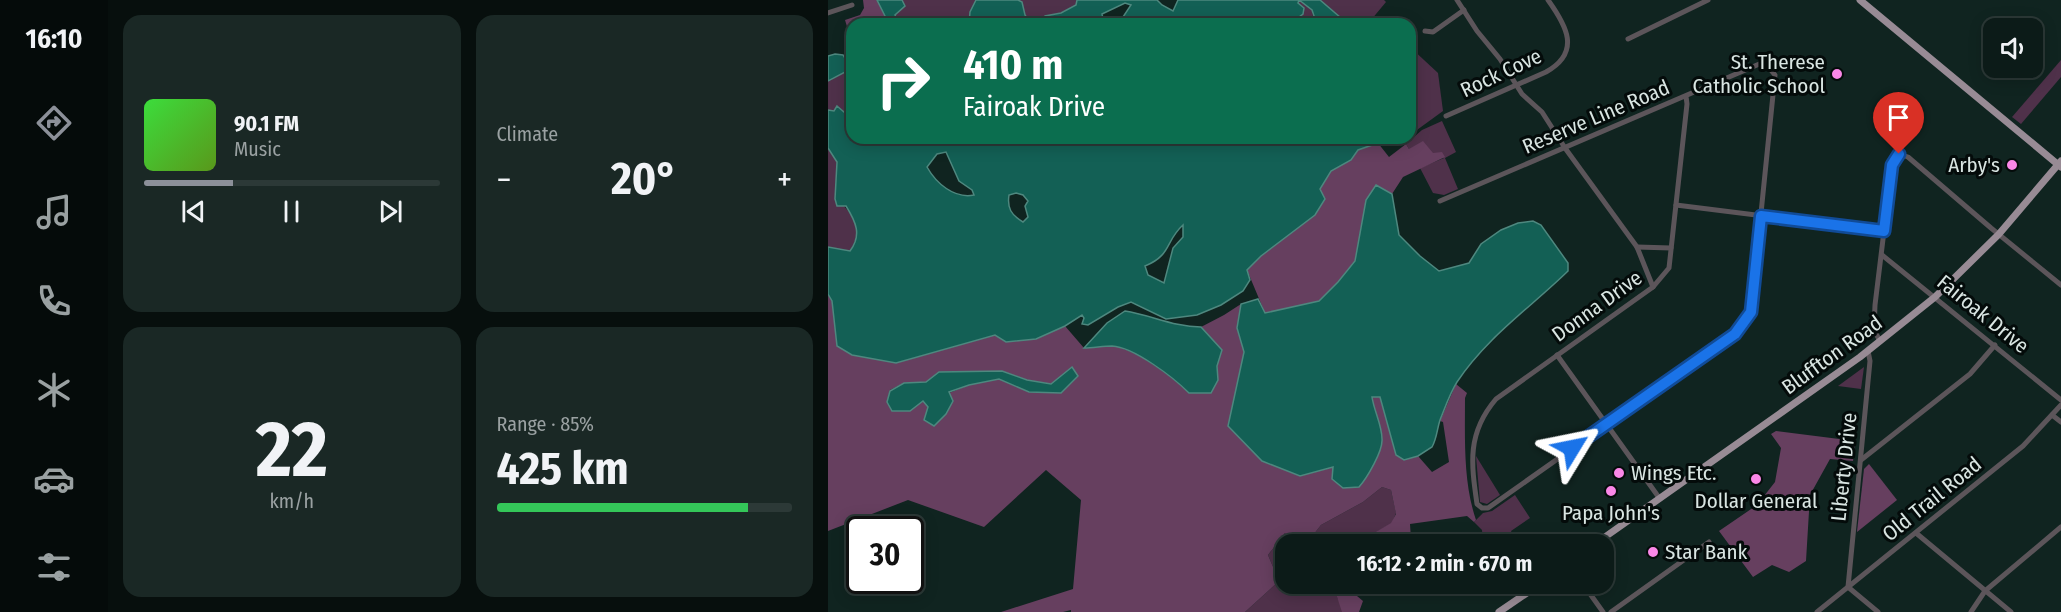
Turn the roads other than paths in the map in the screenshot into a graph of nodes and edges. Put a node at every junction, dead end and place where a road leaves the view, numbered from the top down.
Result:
1 (1457, 0) edge
2 (1548, 0) edge
3 (1708, 0) edge
4 (1860, 0) edge
5 (852, 5) dead end
6 (1464, 10) junction
7 (828, 13) edge
8 (1425, 31) dead end
9 (1628, 39) dead end
10 (1517, 85) junction
11 (1686, 96) junction
12 (1446, 116) dead end
13 (1564, 148) junction
14 (2060, 164) edge
15 (1440, 201) dead end
16 (1677, 205) junction
17 (1761, 216) junction
18 (1884, 231) junction
19 (1999, 234) junction
20 (1637, 247) junction
21 (1671, 248) junction
22 (1882, 255) junction
23 (2061, 285) edge
24 (1653, 287) junction
25 (1935, 297) junction
26 (1880, 341) junction
27 (1995, 345) junction
28 (1868, 351) junction
29 (1557, 356) junction
30 (2061, 400) edge
31 (2061, 405) edge
32 (2052, 415) junction
33 (2061, 422) edge
34 (1606, 425) junction
35 (1862, 460) junction
36 (1660, 499) junction
37 (2060, 531) edge
38 (1916, 533) junction
39 (1609, 534) edge
40 (1709, 542) dead end
41 (1848, 587) junction
42 (1985, 591) junction
43 (1525, 594) edge
44 (1590, 594) edge
45 (1499, 612) edge
46 (1603, 612) edge
47 (1611, 612) edge
48 (1817, 612) edge
49 (1878, 612) edge
50 (1971, 612) edge
51 (2011, 612) edge

1 - 6 street
2 - 10 street, Rock Cove
3 - 9 street
4 - 14 main road
5 - 7 street
6 - 8 street
6 - 10 street
10 - 12 street, Rock Cove
10 - 13 street
11 - 13 street, Reserve Line Road
11 - 16 street, Donna Drive
11 - 17 street, Reserve Line Road
13 - 15 street, Reserve Line Road
13 - 20 street
14 - 19 main road, Bluffton Road
16 - 17 street
16 - 21 street, Donna Drive
17 - 18 street
17 - 34 street
18 - 19 street
18 - 22 street
19 - 23 street
19 - 25 main road, Bluffton Road
20 - 21 street
20 - 24 street
21 - 24 street, Donna Drive
22 - 25 street, Fairoak Drive
22 - 26 street
24 - 29 street, Donna Drive
25 - 26 main road, Bluffton Road
25 - 27 street, Fairoak Drive
26 - 28 main road, Bluffton Road
27 - 30 street, Fairoak Drive
27 - 35 street
28 - 35 street, Liberty Drive
28 - 36 main road, Bluffton Road
29 - 34 street
29 - 34 street, Donna Drive
31 - 32 street, Old Trail Road
32 - 33 street
32 - 38 street, Old Trail Road
34 - 36 street
35 - 41 street, Liberty Drive
36 - 39 main road, Bluffton Road
37 - 42 street
38 - 41 street, Old Trail Road
38 - 42 street
40 - 47 street
41 - 48 street, Old Trail Road
41 - 49 street
42 - 50 street
42 - 51 street
43 - 45 main road
44 - 46 street

